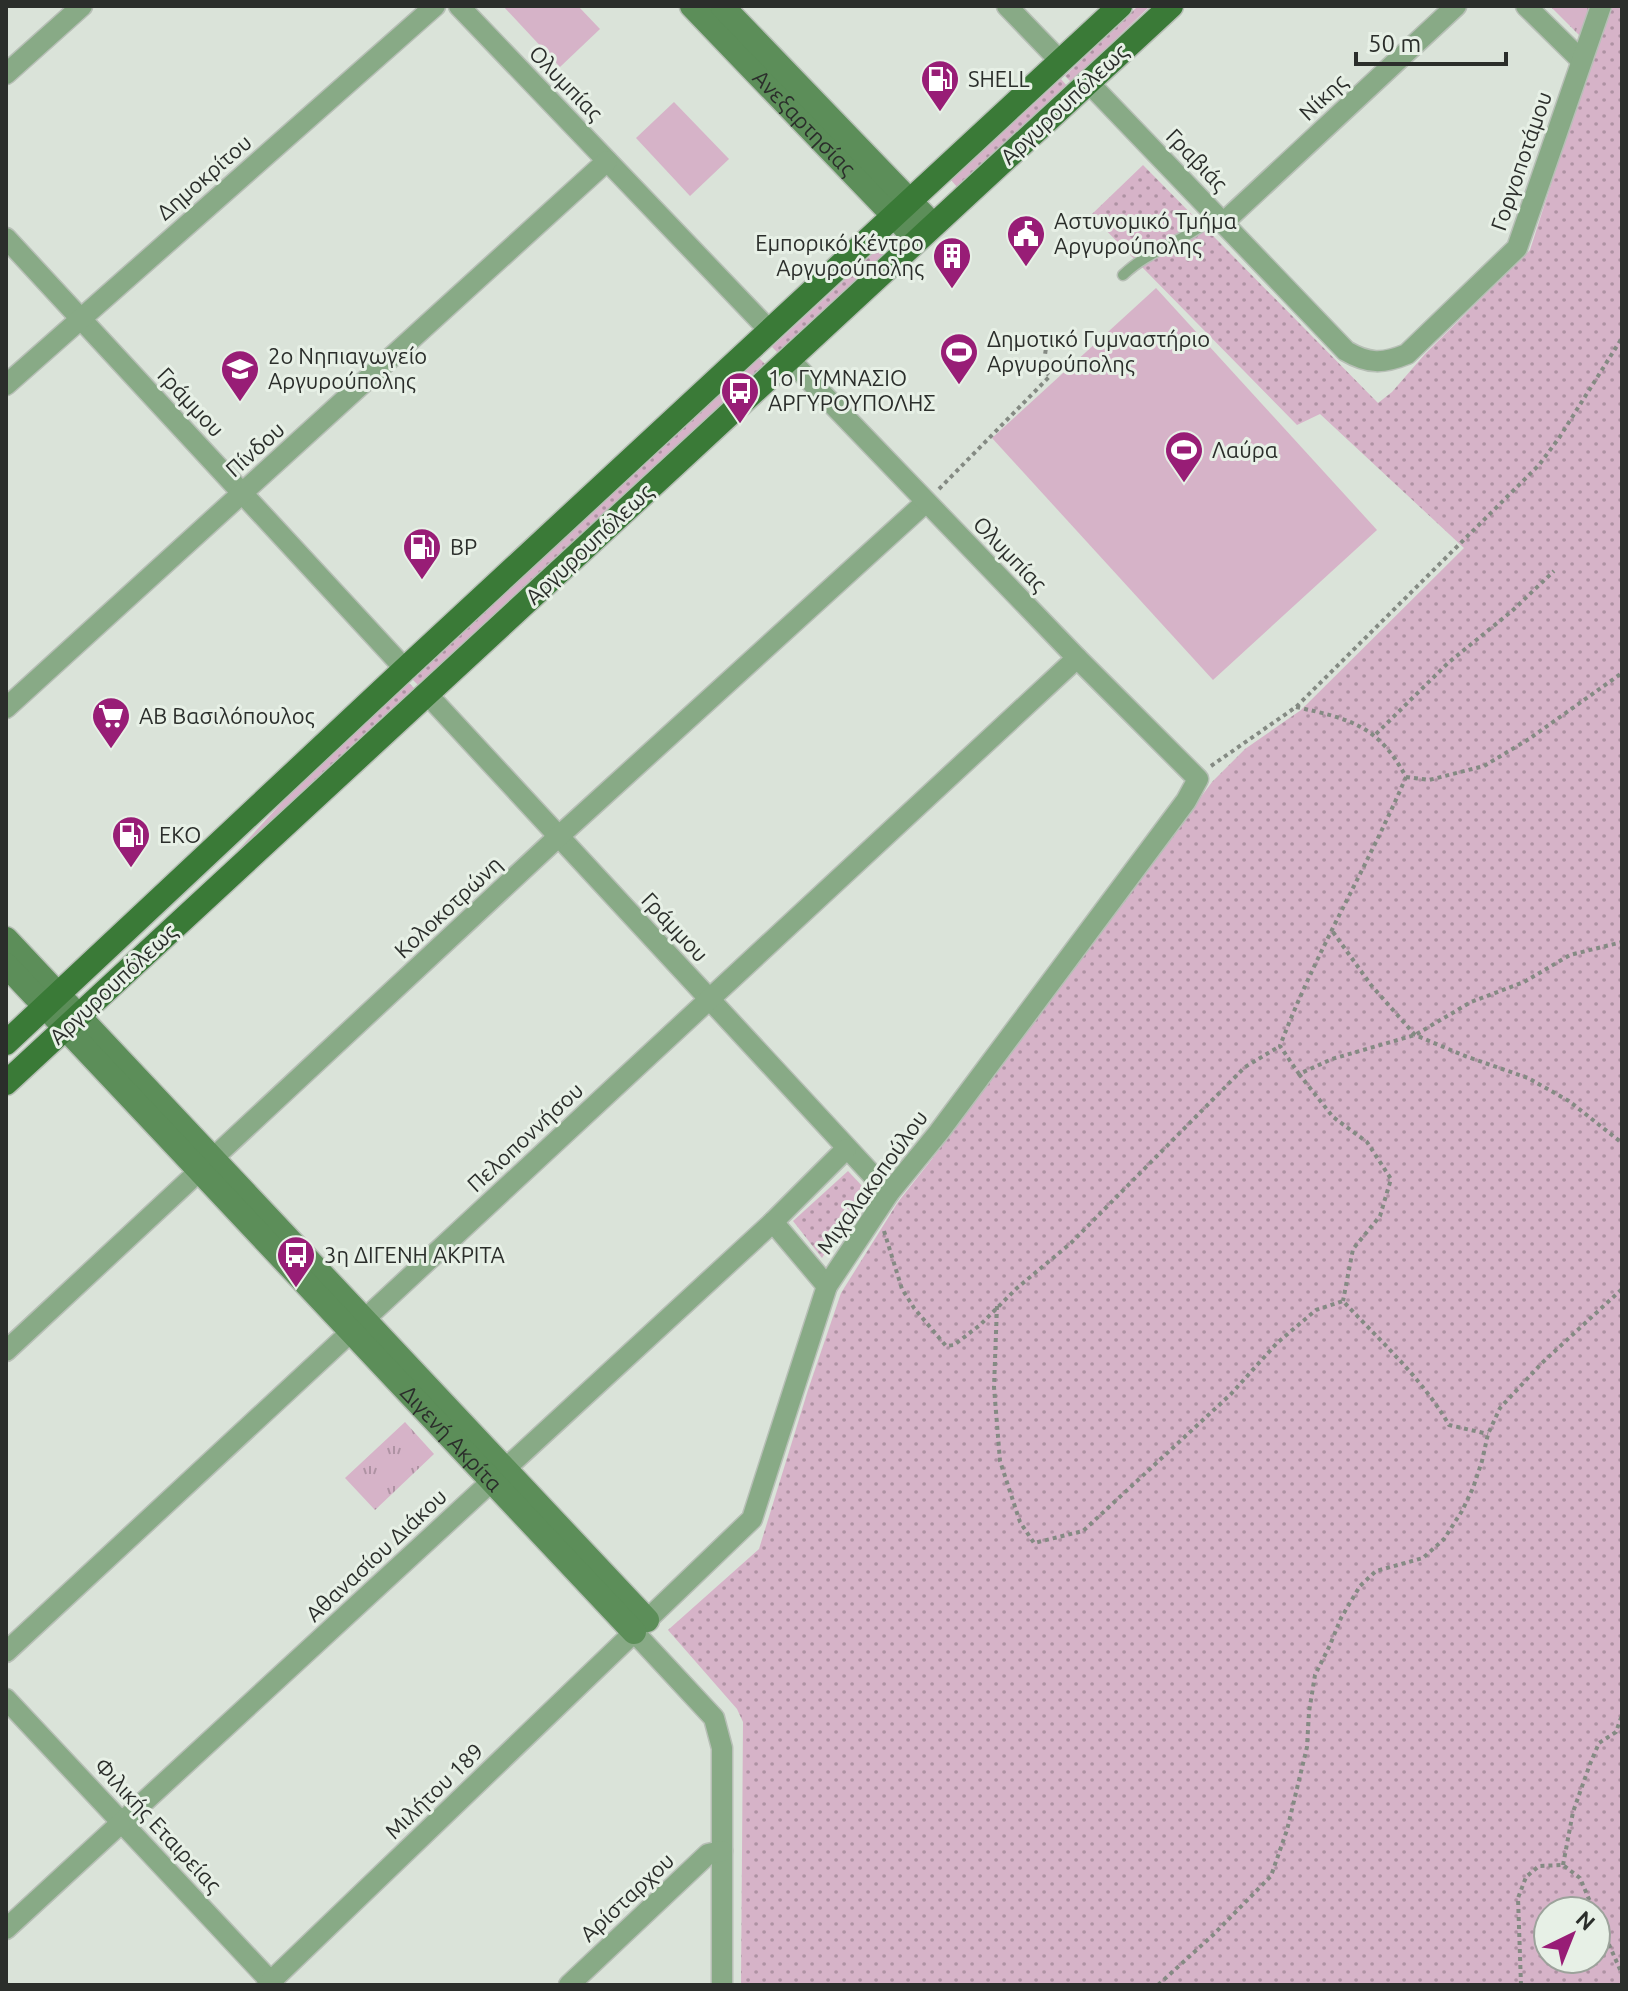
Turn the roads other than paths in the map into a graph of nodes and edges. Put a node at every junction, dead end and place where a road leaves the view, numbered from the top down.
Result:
1 (82, 6) edge
2 (435, 6) edge
3 (459, 6) edge
4 (692, 6) edge
5 (722, 6) edge
6 (1007, 6) edge
7 (1120, 6) edge
8 (1171, 6) edge
9 (1456, 6) edge
10 (1526, 6) edge
11 (1601, 6) edge
12 (1581, 60) junction
13 (1061, 62) junction
14 (6, 74) edge
15 (1088, 82) junction
16 (607, 161) junction
17 (902, 209) junction
18 (1220, 218) junction
19 (925, 233) junction
20 (6, 238) edge
21 (1123, 275) dead end
22 (80, 318) junction
23 (771, 332) junction
24 (789, 359) junction
25 (1377, 361) joint
26 (6, 385) edge
27 (243, 493) junction
28 (926, 502) junction
29 (1077, 658) junction
30 (405, 669) junction
31 (427, 694) junction
32 (6, 708) edge
33 (1198, 779) joint
34 (558, 837) junction
35 (6, 939) edge
36 (6, 965) edge
37 (709, 999) junction
38 (52, 1001) junction
39 (72, 1022) junction
40 (6, 1043) edge
41 (6, 1083) edge
42 (846, 1149) junction
43 (206, 1165) junction
44 (889, 1193) junction
45 (773, 1222) junction
46 (827, 1286) junction
47 (358, 1326) junction
48 (6, 1351) edge
49 (498, 1475) junction
50 (640, 1626) junction
51 (6, 1652) edge
52 (6, 1699) edge
53 (121, 1822) junction
54 (722, 1851) junction
55 (6, 1929) edge
56 (270, 1984) edge
57 (569, 1985) edge
58 (722, 1985) edge

1 - 14 street
2 - 22 street, Δημοκρίτου
3 - 16 street, Ολυμπίας
4 - 17 street, Ανεξαρτησίας
5 - 17 street, Ανεξαρτησίας
6 - 13 street
7 - 13 main road, Αργυρουπόλεως
8 - 15 main road, Αργυρουπόλεως
9 - 18 street, Νίκης
10 - 12 street
11 - 12 street, Γοργοποτάμου
12 - 25 street, Γοργοποτάμου
13 - 17 main road, Αργυρουπόλεως
15 - 18 street, Γραβιάς
15 - 19 main road, Αργυρουπόλεως
16 - 23 street, Ολυμπίας
16 - 27 street, Πίνδου
17 - 19 street, Ανεξαρτησίας
17 - 23 main road, Αργυρουπόλεως
18 - 21 lane
18 - 25 street, Γραβιάς
19 - 24 main road, Αργυρουπόλεως
20 - 22 street, Γράμμου
22 - 26 street, Δημοκρίτου
22 - 27 street, Γράμμου
23 - 30 main road, Αργυρουπόλεως
24 - 28 street, Ολυμπίας
24 - 31 main road, Αργυρουπόλεως
27 - 30 street, Γράμμου
27 - 32 street, Πίνδου
28 - 29 street, Ολυμπίας
28 - 34 street, Κολοκοτρώνη
29 - 33 street, Ολυμπίας
29 - 37 street, Πελοποννήσου
30 - 38 main road, Αργυρουπόλεως
31 - 34 street, Γράμμου
31 - 39 main road, Αργυρουπόλεως
33 - 44 street, Μιχαλακοπούλου
34 - 37 street, Γράμμου
34 - 43 street, Κολοκοτρώνη
35 - 38 street, Διγενή Ακρίτα
36 - 38 street, Διγενή Ακρίτα
37 - 42 street, Γράμμου
37 - 47 street, Πελοποννήσου
38 - 39 street, Διγενή Ακρίτα
38 - 40 main road, Αργυρουπόλεως
39 - 41 main road, Αργυρουπόλεως
39 - 43 street, Διγενή Ακρίτα
42 - 44 street, Γράμμου
42 - 45 street, Αθανασίου Διάκου
43 - 47 street, Διγενή Ακρίτα
43 - 48 street, Κολοκοτρώνη
44 - 46 street, Μιχαλακοπούλου
45 - 46 street
45 - 49 street, Αθανασίου Διάκου
46 - 50 street, Μιχαλακοπούλου
47 - 49 street, Διγενή Ακρίτα
47 - 51 street, Πελοποννήσου
49 - 50 street, Διγενή Ακρίτα
49 - 53 street, Αθανασίου Διάκου
50 - 54 street, Διγενή Ακρίτα
50 - 56 street, Μιλήτου 189
52 - 53 street, Φιλικής Εταιρείας
53 - 55 street, Αθανασίου Διάκου
53 - 56 street, Φιλικής Εταιρείας
54 - 57 street, Αρίσταρχου
54 - 58 street, Διγενή Ακρίτα

